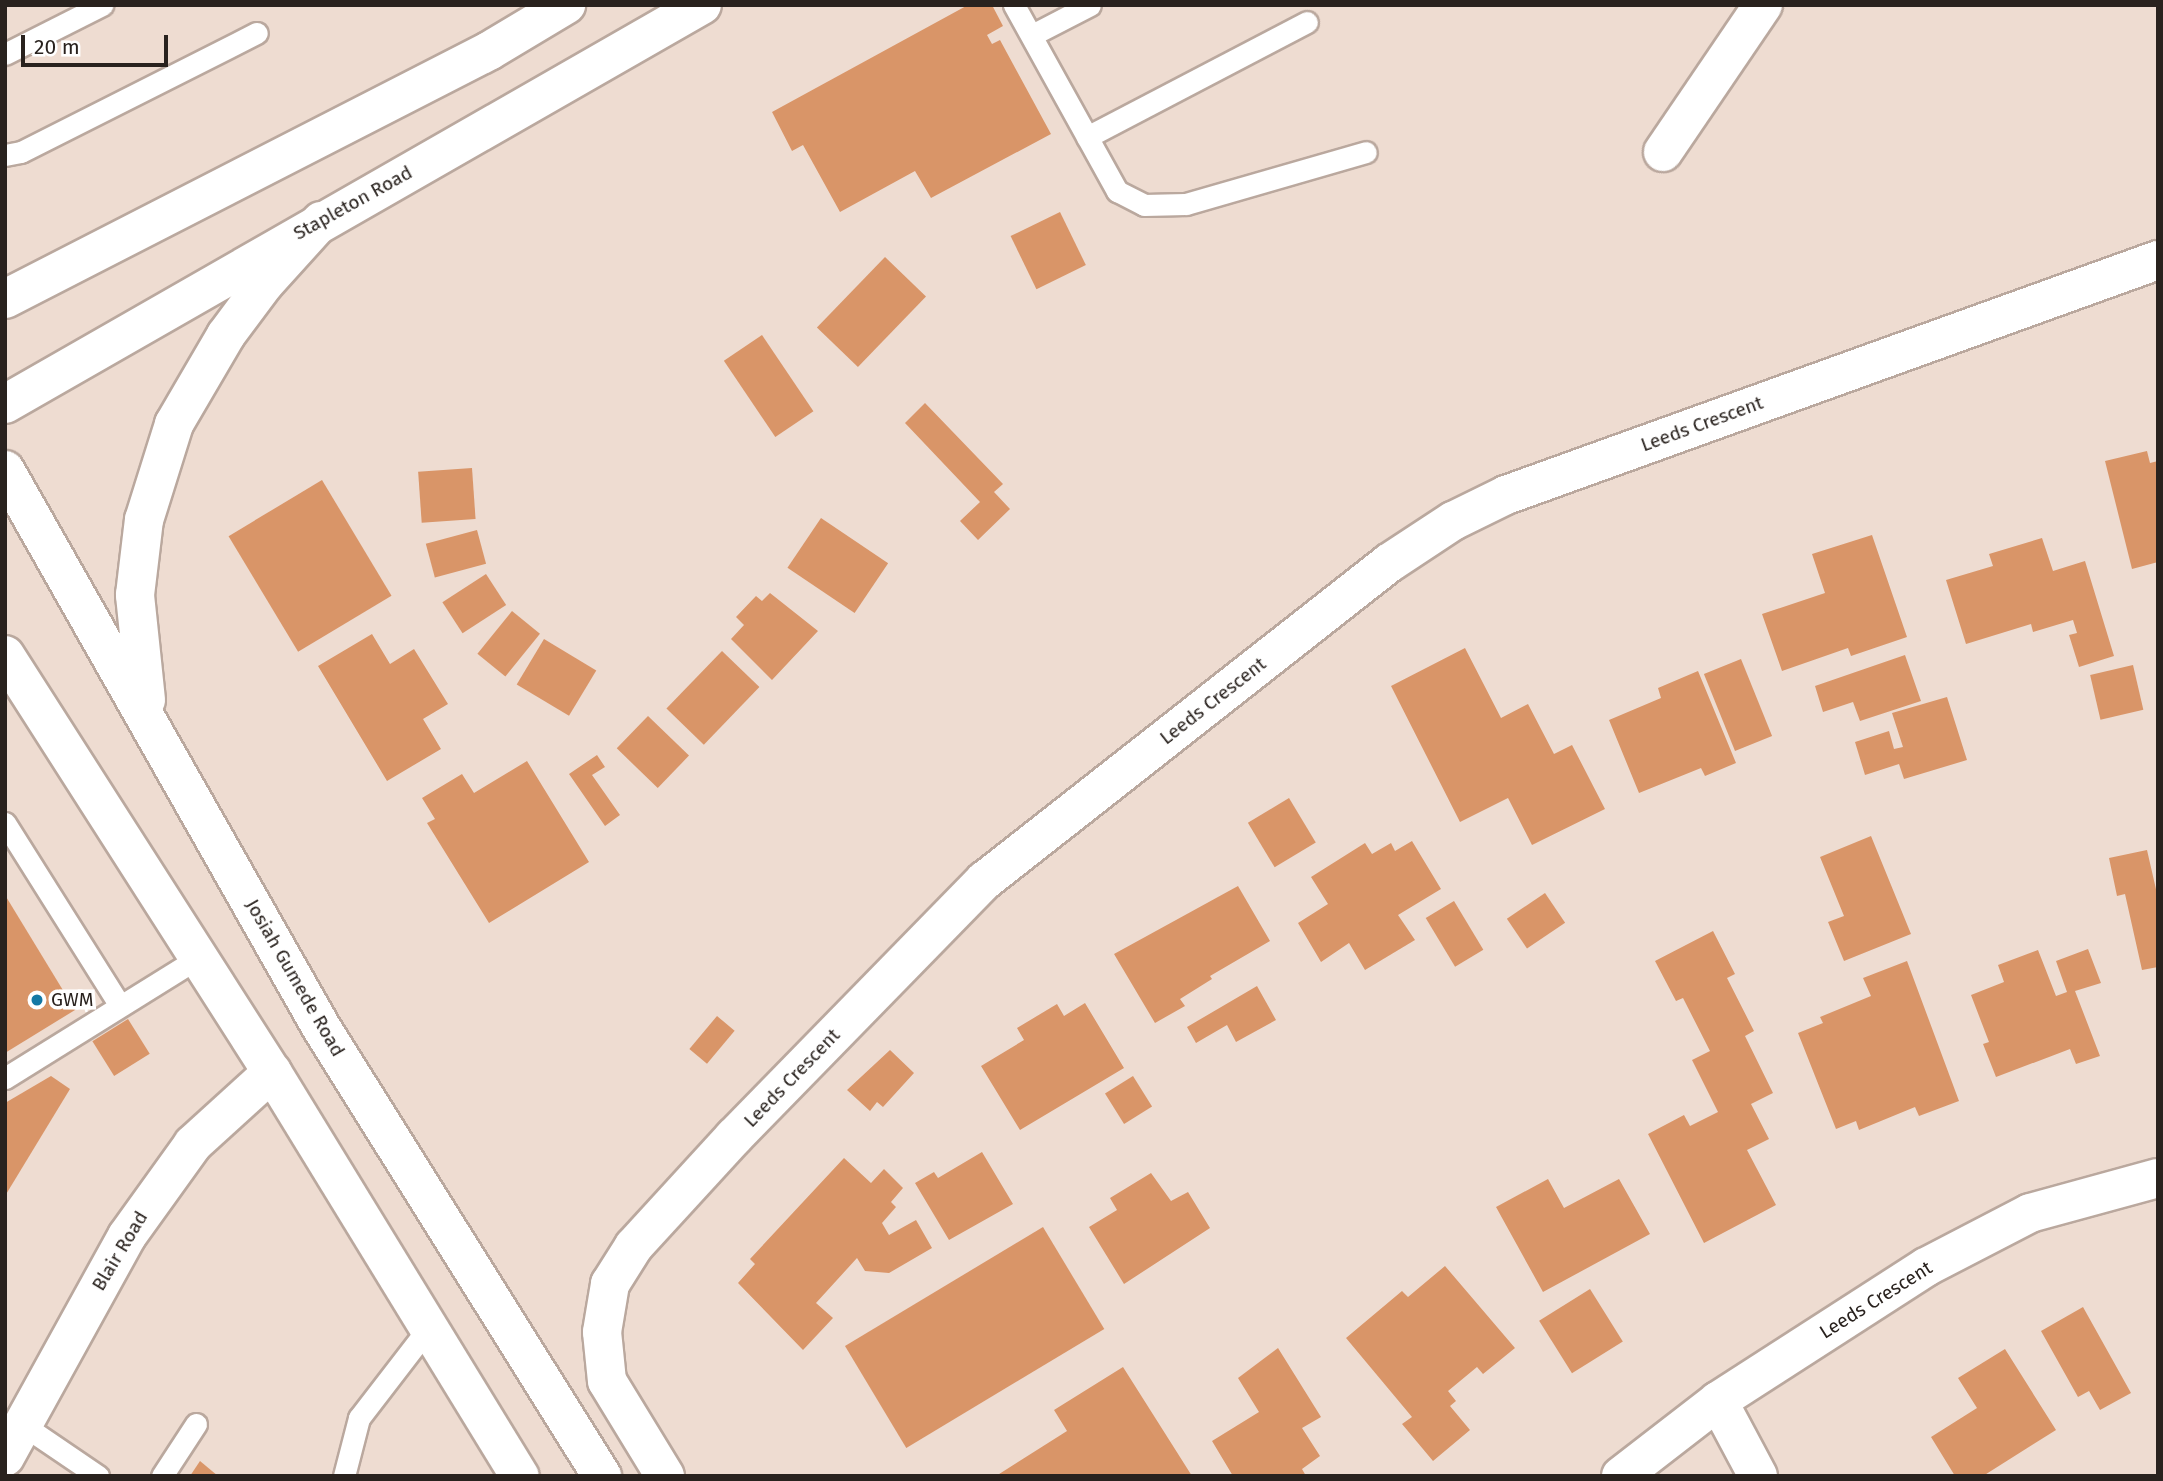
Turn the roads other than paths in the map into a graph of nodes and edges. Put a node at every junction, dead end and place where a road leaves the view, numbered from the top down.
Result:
1 (102, 5) edge
2 (566, 5) edge
3 (702, 5) edge
4 (1014, 5) edge
5 (1090, 5) edge
6 (1763, 5) edge
7 (1307, 22) dead end
8 (257, 33) dead end
9 (1032, 35) junction
10 (5, 54) edge
11 (1087, 137) junction
12 (1366, 152) dead end
13 (1663, 152) dead end
14 (5, 155) edge
15 (321, 221) junction
16 (2158, 260) edge
17 (5, 299) edge
18 (5, 404) edge
19 (5, 470) edge
20 (5, 655) edge
21 (148, 714) junction
22 (5, 823) edge
23 (198, 958) junction
24 (119, 1004) junction
25 (272, 1072) junction
26 (5, 1078) edge
27 (2158, 1178) edge
28 (429, 1327) junction
29 (1718, 1401) junction
30 (196, 1424) dead end
31 (14, 1441) edge
32 (98, 1476) edge
33 (162, 1476) edge
34 (344, 1476) edge
35 (520, 1476) edge
36 (602, 1476) edge
37 (666, 1476) edge
38 (1621, 1476) edge
39 (1758, 1476) edge

1 - 10 lane
2 - 17 main road
3 - 15 main road, Stapleton Road
4 - 9 lane
5 - 9 lane
6 - 13 main road
7 - 11 lane
8 - 14 lane
9 - 11 lane
11 - 12 lane
15 - 18 main road, Stapleton Road
15 - 21 main road
16 - 37 main road, Leeds Crescent
19 - 21 main road, Josiah Gumede Road
20 - 23 main road
21 - 36 main road, Josiah Gumede Road
22 - 24 lane
23 - 24 lane
23 - 25 main road
24 - 26 lane
25 - 28 main road
25 - 31 main road, Blair Road
27 - 29 main road, Leeds Crescent
28 - 34 lane
28 - 35 main road
29 - 38 main road, Leeds Crescent
29 - 39 main road
30 - 33 lane
31 - 32 lane

